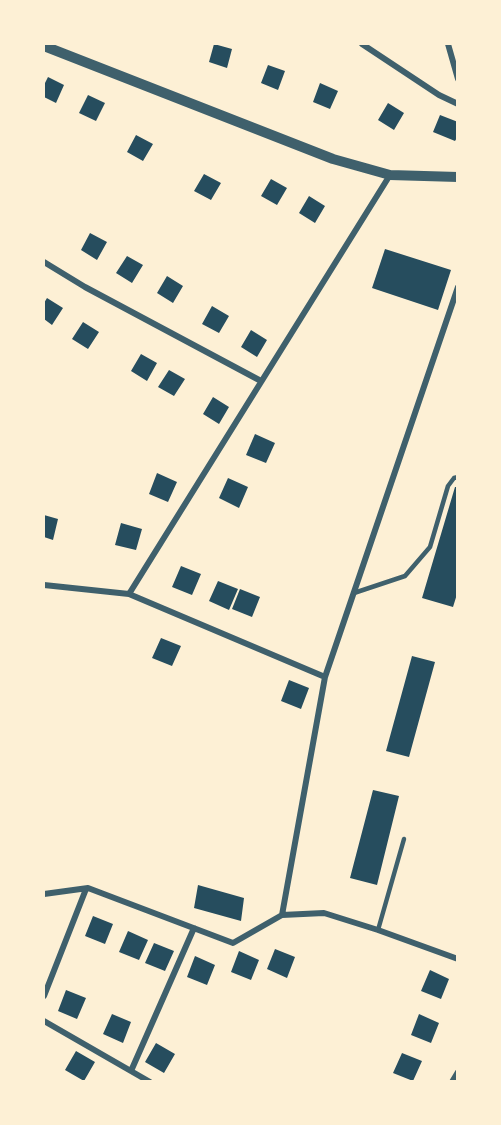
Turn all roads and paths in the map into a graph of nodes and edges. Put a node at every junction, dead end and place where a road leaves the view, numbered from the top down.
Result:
1 (362, 44) edge
2 (448, 44) edge
3 (44, 46) edge
4 (458, 79) edge
5 (458, 104) edge
6 (390, 175) junction
7 (458, 177) edge
8 (44, 262) edge
9 (458, 287) edge
10 (261, 381) junction
11 (458, 477) edge
12 (44, 585) edge
13 (354, 593) junction
14 (129, 594) junction
15 (326, 677) junction
16 (404, 839) dead end
17 (86, 889) junction
18 (44, 894) edge
19 (282, 915) junction
20 (194, 928) junction
21 (378, 930) junction
22 (458, 959) edge
23 (44, 996) edge
24 (44, 1021) edge
25 (131, 1071) junction
26 (458, 1072) edge
27 (150, 1082) edge
28 (452, 1082) edge

1 - 5 street
2 - 4 street
3 - 6 street
6 - 7 street
6 - 10 street
8 - 10 street
9 - 13 street
10 - 14 street
11 - 13 lane
12 - 14 street
13 - 15 street
14 - 15 street
15 - 19 street
16 - 21 lane
17 - 18 street
17 - 20 street
17 - 23 street
19 - 20 street
19 - 21 street
20 - 25 street
21 - 22 street
24 - 25 street
25 - 27 street
26 - 28 street

